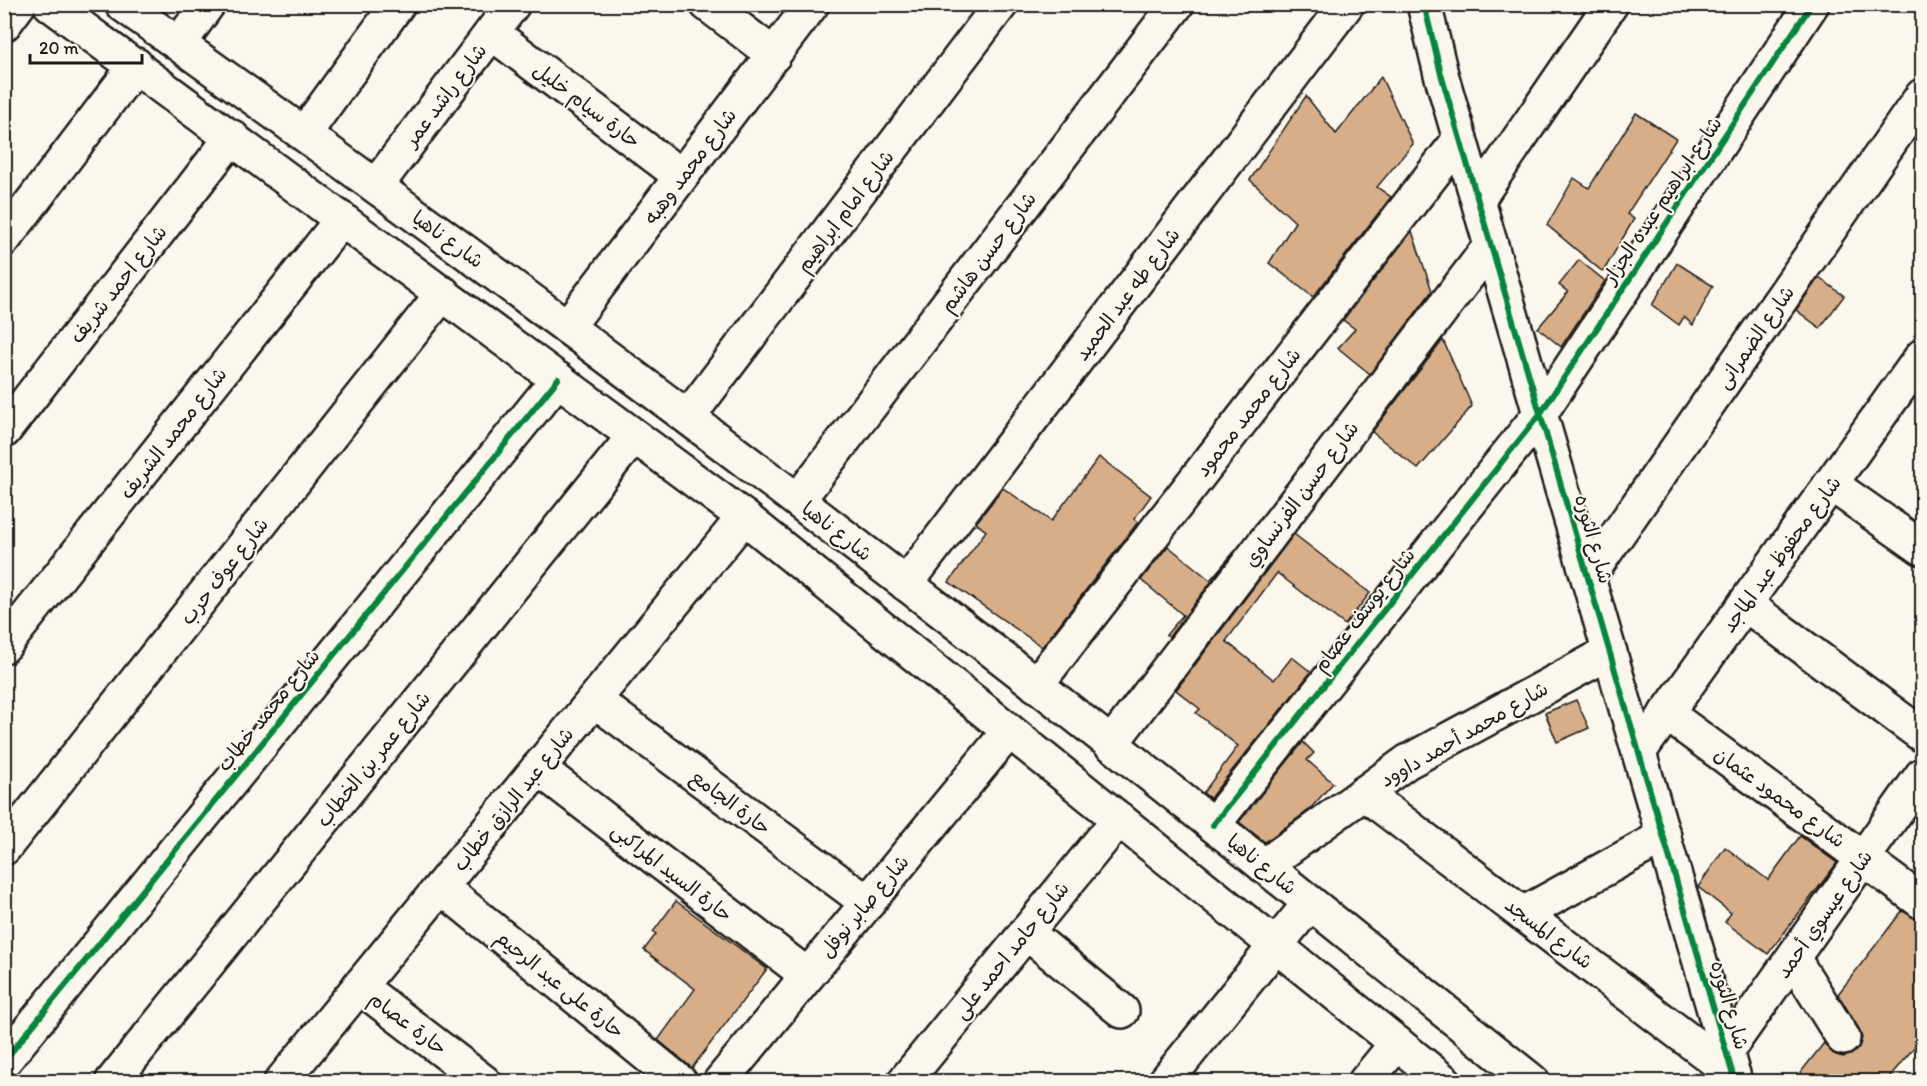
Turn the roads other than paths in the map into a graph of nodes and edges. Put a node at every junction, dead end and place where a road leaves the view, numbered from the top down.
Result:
1 (19, 4) edge
2 (50, 4) edge
3 (122, 4) edge
4 (208, 4) edge
5 (398, 4) edge
6 (513, 4) edge
7 (707, 4) edge
8 (812, 4) edge
9 (1001, 4) edge
10 (1177, 4) edge
11 (1347, 4) edge
12 (1611, 4) edge
13 (1812, 4) edge
14 (1424, 5) edge
15 (4, 24) edge
16 (492, 33) junction
17 (179, 45) junction
18 (774, 55) junction
19 (136, 65) junction
20 (1923, 96) edge
21 (304, 134) junction
22 (232, 137) junction
23 (1460, 139) junction
24 (681, 176) junction
25 (376, 186) junction
26 (1478, 200) junction
27 (342, 219) junction
28 (4, 239) edge
29 (1491, 245) junction
30 (443, 293) junction
31 (567, 327) junction
32 (1921, 362) edge
33 (558, 379) junction
34 (1540, 414) junction
35 (688, 417) junction
36 (4, 431) edge
37 (634, 436) junction
38 (1831, 484) junction
39 (798, 500) junction
40 (744, 517) junction
41 (1923, 548) edge
42 (1588, 577) junction
43 (906, 584) junction
44 (1745, 604) junction
45 (4, 646) edge
46 (1610, 652) junction
47 (1036, 685) junction
48 (594, 700) junction
49 (1666, 714) junction
50 (1010, 731) junction
51 (1923, 735) edge
52 (1111, 744) junction
53 (1639, 752) junction
54 (538, 768) junction
55 (1923, 775) edge
56 (1364, 793) junction
57 (1119, 819) junction
58 (1213, 825) junction
59 (1664, 836) junction
60 (4, 848) edge
61 (1863, 858) junction
62 (1264, 866) junction
63 (441, 887) junction
64 (1923, 902) edge
65 (868, 903) junction
66 (1310, 903) junction
67 (1523, 914) junction
68 (1026, 932) junction
69 (1275, 945) junction
70 (1793, 958) junction
71 (807, 975) junction
72 (359, 986) junction
73 (1122, 1011) dead end
74 (1843, 1038) dead end
75 (1397, 1043) junction
76 (4, 1061) edge
77 (1731, 1069) edge
78 (917, 1077) edge
79 (112, 1082) edge
80 (281, 1082) edge
81 (484, 1082) edge
82 (680, 1082) edge
83 (720, 1082) edge
84 (1166, 1082) edge
85 (1365, 1082) edge
86 (1445, 1082) edge
87 (1533, 1082) edge

1 - 15 street
2 - 19 street
3 - 17 street, شارع ناهيا
4 - 17 street
5 - 21 street
6 - 16 street, شارع راشد عمر
7 - 18 street
8 - 18 street, شارع محمد وهبه
9 - 35 street, شارع امام ابراهيم
10 - 39 street, شارع حسن هاشم
11 - 43 street, شارع طه عبد الحميد
12 - 26 street
13 - 34 street, شارع ابراهيم عبده الجزار
14 - 23 street, شارع الثوره
16 - 24 street, حارة سيام خليل
16 - 25 street, شارع راشد عمر
17 - 21 street, شارع ناهيا
18 - 24 street, شارع محمد وهبه
19 - 22 street
19 - 28 street
20 - 42 street, شارع الضمرانى
21 - 25 street, شارع ناهيا
22 - 27 street
22 - 36 street, شارع احمد شريف
23 - 26 street, شارع الثوره
23 - 47 street, شارع محمد محمود
24 - 31 street, شارع محمد وهبه
25 - 31 street, شارع ناهيا
26 - 29 street, شارع الثوره
27 - 30 street
27 - 45 street, شارع محمد الشريف
29 - 34 street, شارع الثوره
29 - 52 street, شارع حسن الفرنساوي
30 - 33 street
30 - 60 street, شارع عوف حرب
31 - 35 street, شارع ناهيا
32 - 38 street, شارع محفوظ عبد الماجد
33 - 37 street
33 - 76 street, شارع محمد خطاب
34 - 42 street, شارع الثوره
34 - 58 street, شارع يوسف عصام
35 - 39 street, شارع ناهيا
37 - 40 street
37 - 79 street, شارع عمر بن الخطاب
38 - 41 street
38 - 44 street, شارع محفوظ عبد الماجد
39 - 43 street, شارع ناهيا
40 - 48 street, شارع عبد الرازق خطاب
40 - 50 street
42 - 46 street, شارع الثوره
43 - 47 street, شارع ناهيا
44 - 49 street, شارع محفوظ عبد الماجد
44 - 51 street
46 - 53 street, شارع الثوره
46 - 56 street, شارع محمد أحمد داوود
47 - 52 street, شارع ناهيا
48 - 54 street, شارع عبد الرازق خطاب
48 - 65 street, حارة الجامع
49 - 53 street, شارع محفوظ عبد الماجد
49 - 61 street, شارع محمود عثمان
50 - 57 street
50 - 65 street, شارع صابر نوفل
52 - 58 street, شارع ناهيا
53 - 59 street, شارع الثوره
54 - 63 street, شارع عبد الرازق خطاب
54 - 71 street, حارة السيد المراكبى
55 - 61 street, شارع عيسوي أحمد
56 - 62 street, شارع محمد أحمد داوود
56 - 67 street, شارع المسجد
57 - 68 street, شارع حامد احمد على
57 - 69 street
58 - 62 street, شارع ناهيا
59 - 67 street
59 - 77 street, شارع الثوره
61 - 64 street, شارع محمود عثمان
61 - 70 street, شارع عيسوي أحمد
62 - 66 street, شارع ناهيا
63 - 72 street, شارع عبد الرازق خطاب
63 - 82 street, حارة على عبد الرحيم
65 - 71 street, شارع صابر نوفل
66 - 69 street
66 - 87 street, شارع ناهيا
67 - 77 street, شارع المسجد
68 - 73 street
68 - 78 street, شارع حامد احمد على
69 - 75 street
69 - 84 street
70 - 74 street
70 - 77 street, شارع عيسوي أحمد
71 - 83 street, شارع صابر نوفل
72 - 80 street, شارع عبد الرازق خطاب
72 - 81 street, حارة عصام
75 - 85 street
75 - 86 street

